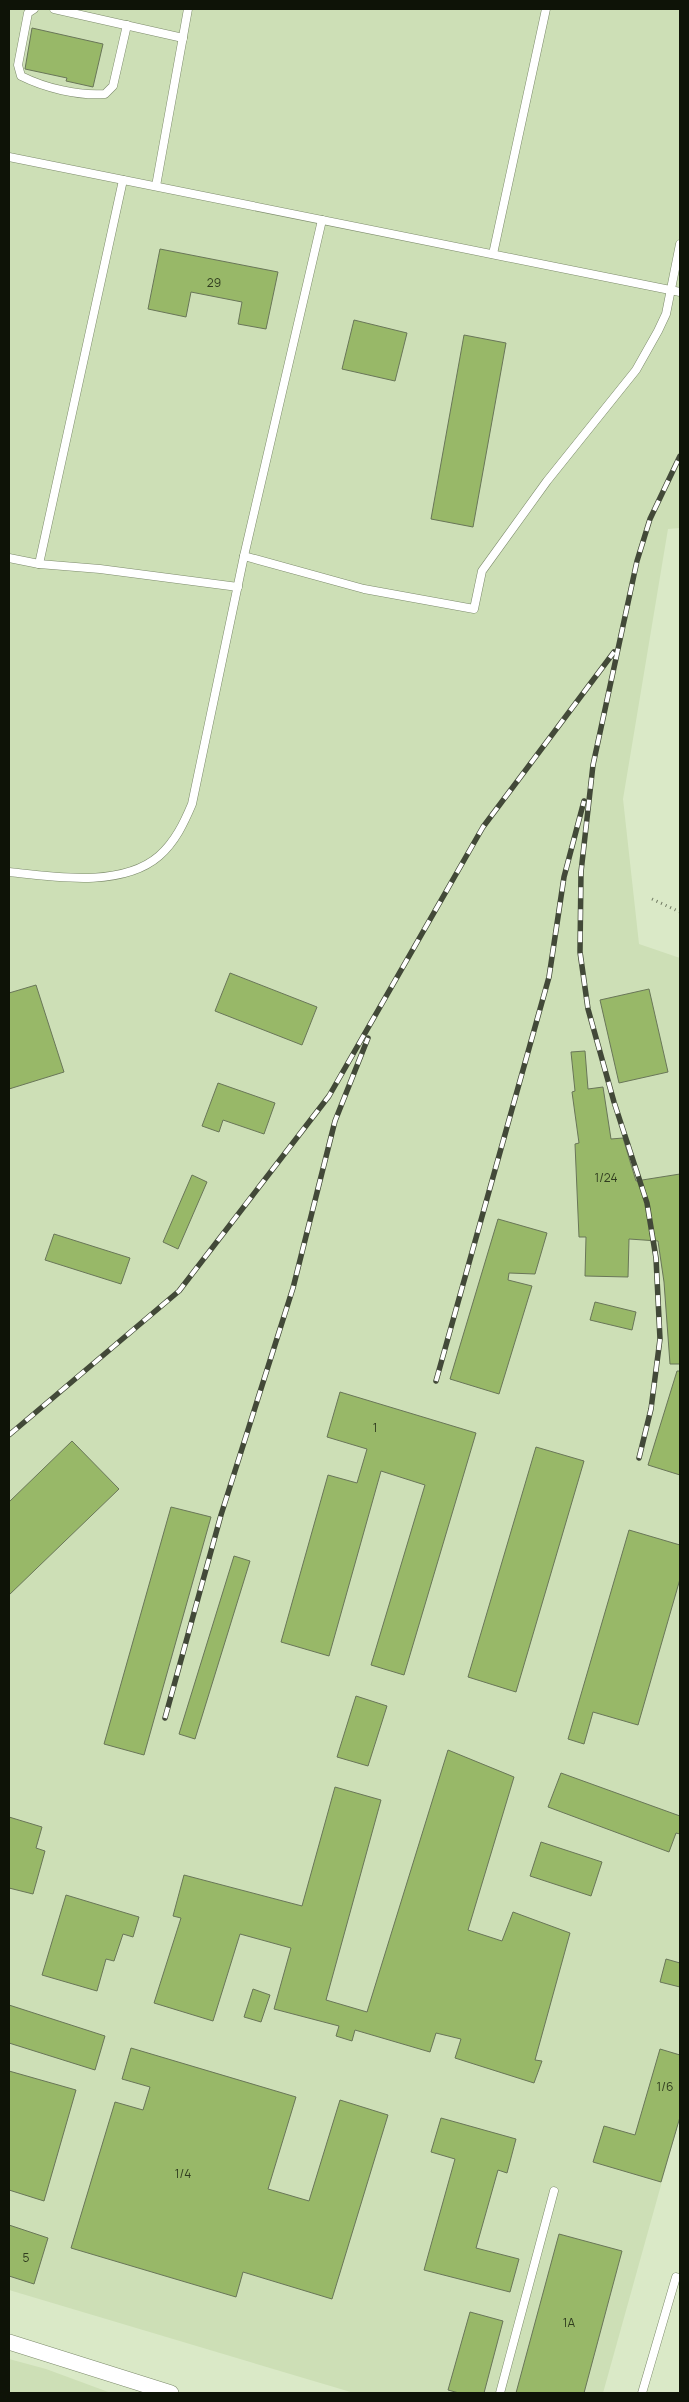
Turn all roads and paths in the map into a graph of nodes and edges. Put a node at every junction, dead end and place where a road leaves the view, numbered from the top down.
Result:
1 (34, 9) edge
2 (54, 9) edge
3 (188, 9) edge
4 (546, 9) edge
5 (127, 25) junction
6 (183, 38) junction
7 (9, 156) edge
8 (123, 180) junction
9 (156, 186) junction
10 (322, 220) junction
11 (680, 244) edge
12 (493, 254) junction
13 (670, 290) junction
14 (680, 292) edge
15 (244, 556) junction
16 (9, 558) edge
17 (38, 564) junction
18 (238, 588) junction
19 (9, 872) edge
20 (652, 899) dead end
21 (680, 912) edge
22 (554, 2190) dead end
23 (676, 2277) dead end
24 (9, 2342) edge
25 (170, 2393) edge
26 (500, 2393) edge
27 (642, 2393) edge

1 - 5 lane
2 - 5 lane
3 - 6 lane
4 - 12 lane
5 - 6 lane
6 - 9 lane
7 - 8 lane
8 - 9 lane
8 - 17 lane
9 - 10 lane
10 - 12 lane
10 - 15 lane
11 - 13 lane
12 - 13 lane
13 - 14 lane
13 - 15 lane
15 - 18 lane
16 - 17 lane
17 - 18 lane
18 - 19 lane
20 - 21 path
22 - 26 lane
23 - 27 lane
24 - 25 street

